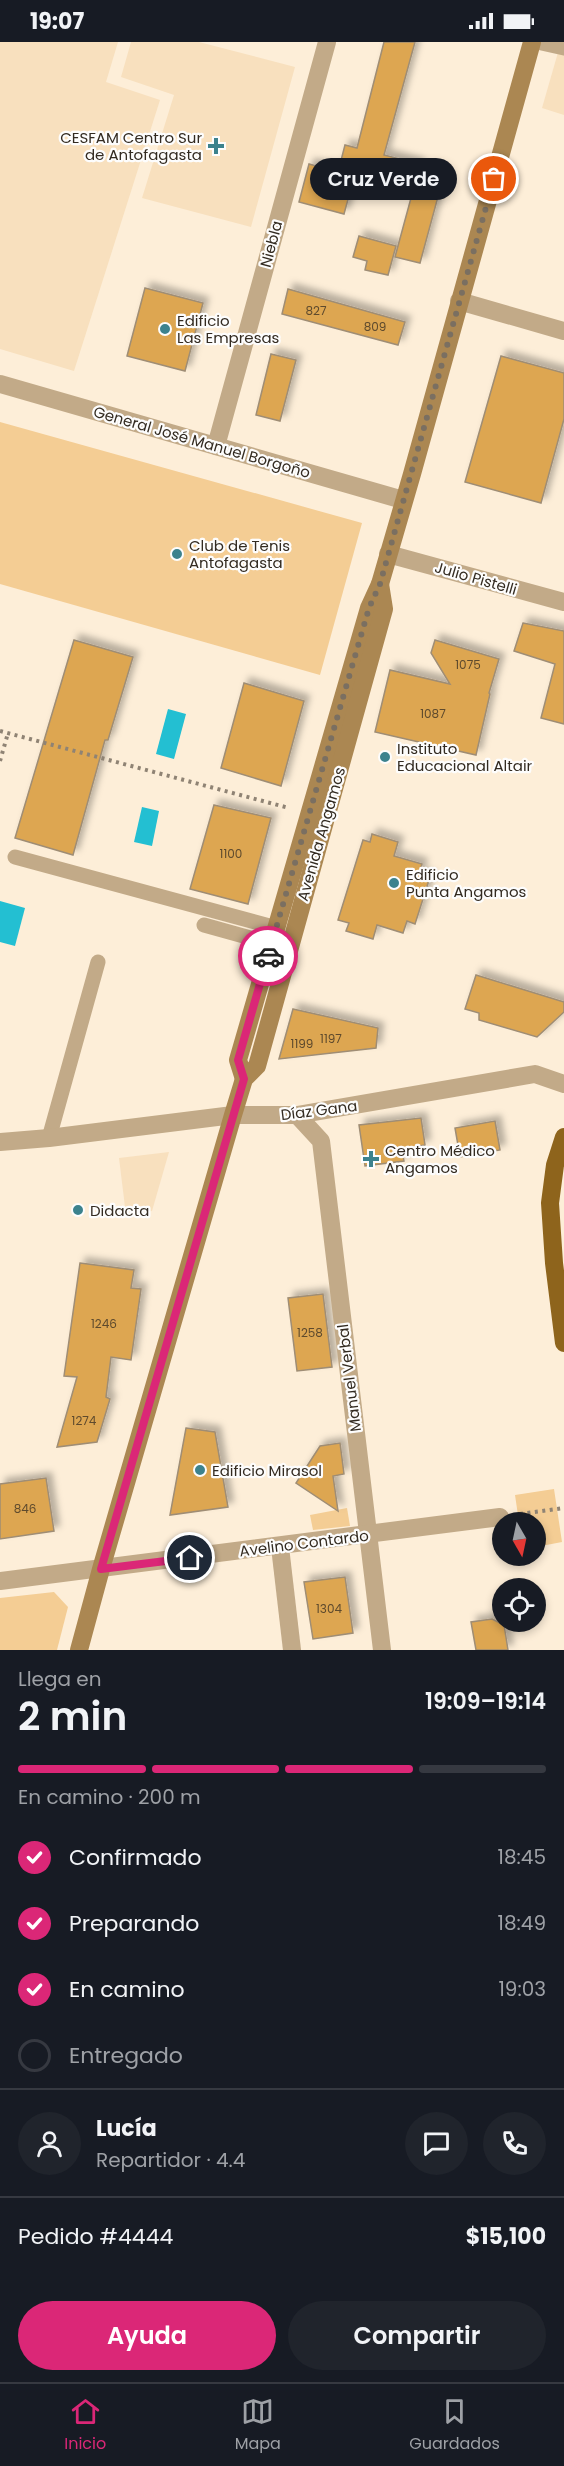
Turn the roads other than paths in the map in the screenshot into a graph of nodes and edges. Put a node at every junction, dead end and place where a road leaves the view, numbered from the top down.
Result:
1 (327, 42) edge
2 (534, 42) edge
3 (564, 48) edge
4 (459, 302) junction
5 (564, 331) edge
6 (0, 384) edge
7 (216, 446) junction
8 (404, 500) junction
9 (388, 554) junction
10 (380, 584) junction
11 (564, 602) edge
12 (15, 857) dead end
13 (204, 925) dead end
14 (274, 936) junction
15 (98, 962) dead end
16 (244, 1079) junction
17 (564, 1084) edge
18 (233, 1115) junction
19 (297, 1115) junction
20 (564, 1137) edge
21 (49, 1138) junction
22 (0, 1142) edge
23 (564, 1344) edge
24 (492, 1518) edge
25 (368, 1535) junction
26 (280, 1546) junction
27 (101, 1569) junction
28 (0, 1581) edge
29 (80, 1650) edge
30 (292, 1650) edge
31 (382, 1650) edge

1 - 7 street, Niebla
2 - 3 lane
2 - 4 main road, Avenida Angamos
4 - 5 street
4 - 8 main road, Avenida Angamos
6 - 7 street, General José Manuel Borgoño
7 - 8 street, General José Manuel Borgoño
8 - 9 main road, Avenida Angamos
9 - 10 main road, Avenida Angamos
9 - 11 street, Julio Pistelli
10 - 14 main road, Avenida Angamos
10 - 16 main road, Avenida Angamos
12 - 14 lane
13 - 14 lane
14 - 16 main road, Avenida Angamos
15 - 21 lane
16 - 18 main road, Avenida Angamos
17 - 19 street, Díaz Gana
18 - 19 street, Díaz Gana
18 - 21 street, Díaz Gana
18 - 27 main road, Avenida Angamos
19 - 25 street, Manuel Verbal
20 - 23 highway
21 - 22 street, Díaz Gana
24 - 25 street, Avelino Contardo
25 - 26 street, Avelino Contardo
25 - 31 street, Manuel Verbal
26 - 27 street, Avelino Contardo
26 - 30 street
27 - 28 street, Avelino Contardo
27 - 29 main road, Avenida Angamos

